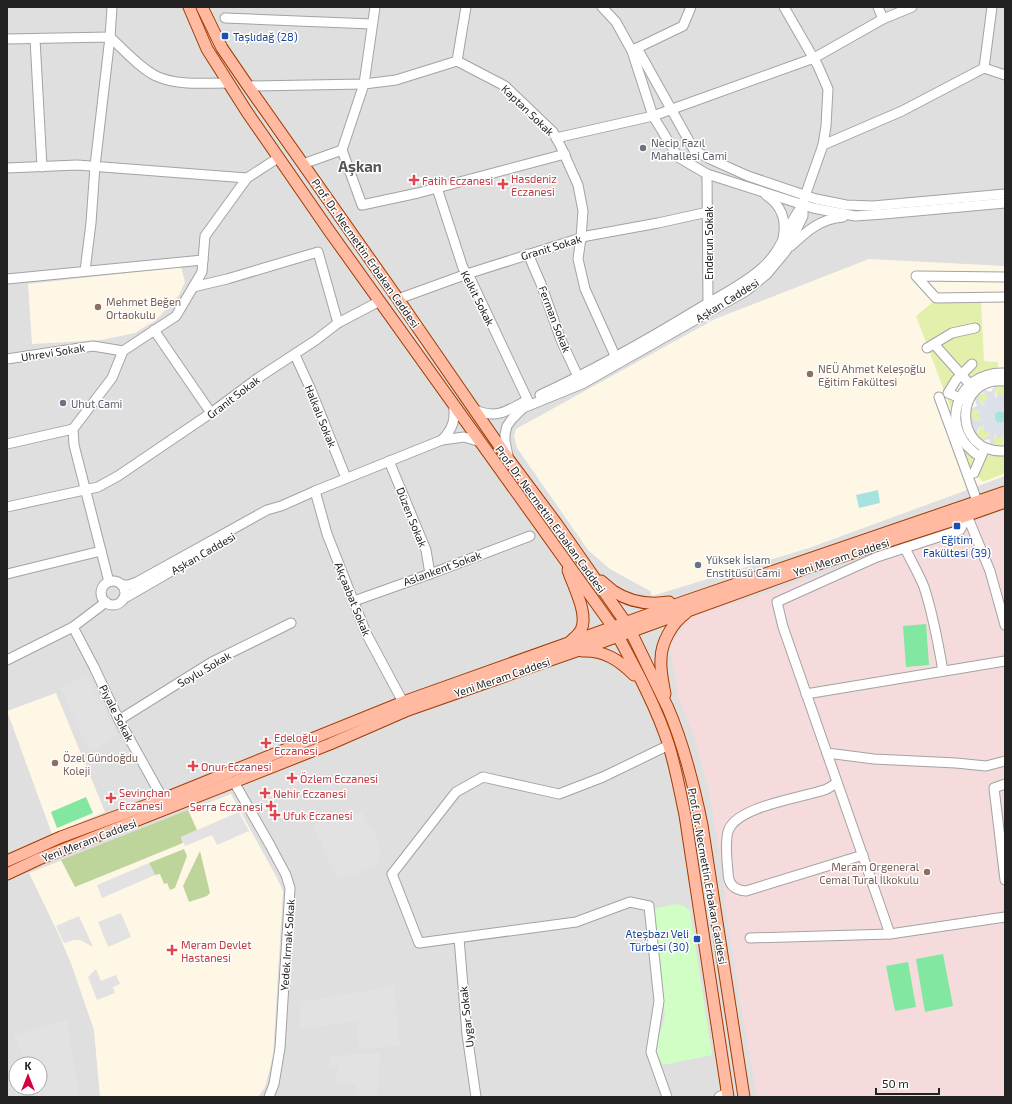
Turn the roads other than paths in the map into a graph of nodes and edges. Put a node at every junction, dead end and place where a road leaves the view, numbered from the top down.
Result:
1 (112, 7) edge
2 (189, 7) edge
3 (202, 7) edge
4 (374, 7) edge
5 (466, 7) edge
6 (602, 7) edge
7 (691, 7) edge
8 (784, 7) edge
9 (878, 7) edge
10 (912, 7) edge
11 (992, 7) edge
12 (226, 18) dead end
13 (883, 19) junction
14 (372, 24) junction
15 (110, 38) junction
16 (7, 39) edge
17 (35, 39) junction
18 (635, 49) junction
19 (814, 58) junction
20 (457, 61) junction
21 (984, 68) junction
22 (1005, 75) edge
23 (227, 83) junction
24 (364, 84) junction
25 (248, 86) junction
26 (671, 110) junction
27 (653, 116) junction
28 (556, 138) junction
29 (823, 145) junction
30 (342, 150) junction
31 (565, 154) junction
32 (278, 158) junction
33 (303, 164) junction
34 (95, 166) junction
35 (42, 167) junction
36 (7, 168) edge
37 (708, 174) junction
38 (247, 178) junction
39 (437, 188) junction
40 (760, 191) junction
41 (1005, 194) edge
42 (804, 200) junction
43 (1005, 203) edge
44 (708, 212) junction
45 (855, 216) junction
46 (581, 238) junction
47 (783, 248) junction
48 (528, 254) junction
49 (203, 260) junction
50 (85, 271) junction
51 (467, 274) junction
52 (1005, 277) edge
53 (7, 279) edge
54 (193, 287) junction
55 (1005, 297) edge
56 (398, 299) junction
57 (380, 301) junction
58 (710, 306) junction
59 (338, 323) junction
60 (975, 328) dead end
61 (154, 330) junction
62 (122, 351) junction
63 (294, 355) junction
64 (7, 359) edge
65 (617, 360) junction
66 (972, 364) dead end
67 (961, 374) junction
68 (1002, 374) edge
69 (580, 380) junction
70 (973, 387) junction
71 (939, 397) dead end
72 (964, 399) junction
73 (529, 402) junction
74 (453, 403) junction
75 (475, 410) junction
76 (211, 414) junction
77 (73, 429) junction
78 (963, 430) junction
79 (442, 440) junction
80 (480, 442) junction
81 (7, 444) edge
82 (986, 448) junction
83 (1005, 451) edge
84 (981, 457) junction
85 (509, 460) junction
86 (389, 461) junction
87 (974, 473) dead end
88 (346, 478) junction
89 (86, 490) junction
90 (315, 491) junction
91 (1005, 492) edge
92 (977, 501) junction
93 (1005, 502) edge
94 (281, 506) junction
95 (7, 507) edge
96 (965, 511) junction
97 (530, 536) dead end
98 (905, 548) junction
99 (101, 551) junction
100 (566, 562) junction
101 (7, 574) edge
102 (430, 574) junction
103 (591, 574) junction
104 (109, 582) junction
105 (122, 585) junction
106 (123, 599) junction
107 (354, 600) junction
108 (106, 602) junction
109 (688, 606) junction
110 (291, 623) dead end
111 (1005, 625) edge
112 (72, 627) junction
113 (628, 627) junction
114 (616, 632) junction
115 (569, 649) junction
116 (7, 660) edge
117 (1005, 661) edge
118 (943, 671) junction
119 (641, 683) junction
120 (806, 694) junction
121 (403, 702) junction
122 (668, 708) junction
123 (119, 720) junction
124 (669, 745) junction
125 (827, 753) junction
126 (1005, 761) edge
127 (234, 782) junction
128 (837, 783) junction
129 (1005, 784) edge
130 (163, 799) junction
131 (862, 855) junction
132 (7, 861) edge
133 (7, 874) edge
134 (1005, 880) edge
135 (1005, 917) edge
136 (890, 934) junction
137 (459, 938) junction
138 (750, 938) dead end
139 (725, 1095) edge
140 (269, 1097) edge
141 (476, 1097) edge
142 (667, 1097) edge
143 (744, 1097) edge

1 - 15 street
2 - 23 main road, Prof. Dr. Necmettin Erbakan Caddesi
3 - 25 main road, Prof. Dr. Necmettin Erbakan Caddesi
4 - 14 street
5 - 20 street
6 - 18 street
7 - 18 street
8 - 19 street, Aşkan Caddesi
9 - 13 street
10 - 13 street
11 - 21 street
12 - 14 street
13 - 19 street
14 - 24 street
15 - 17 street
15 - 23 street
15 - 34 street
16 - 17 street
17 - 35 street
18 - 26 street
18 - 27 street
19 - 26 street
19 - 29 street, Aşkan Caddesi
20 - 24 street
20 - 28 street, Kaptan Sokak
21 - 22 street
21 - 29 street
23 - 32 main road, Prof. Dr. Necmettin Erbakan Caddesi
24 - 25 street
24 - 30 street
25 - 33 main road, Prof. Dr. Necmettin Erbakan Caddesi
26 - 27 street
26 - 42 street
27 - 28 street
27 - 37 street
28 - 31 street, Kaptan Sokak
29 - 42 street, Aşkan Caddesi
30 - 33 street
30 - 39 street
31 - 39 street
31 - 46 street, Kaptan Sokak
32 - 38 street
32 - 57 main road, Prof. Dr. Necmettin Erbakan Caddesi
33 - 56 main road, Prof. Dr. Necmettin Erbakan Caddesi
34 - 35 street
34 - 38 street
34 - 50 street
35 - 36 street
37 - 40 street
37 - 44 street, Enderun Sokak
38 - 49 street
39 - 51 street, Kelkit Sokak
40 - 42 street
40 - 47 street
41 - 42 street
42 - 45 street
42 - 47 street, Aşkan Caddesi
43 - 45 street
44 - 46 street, Granit Sokak
44 - 58 street, Enderun Sokak
45 - 47 street
46 - 48 street, Granit Sokak
46 - 65 street, Kaptan Sokak
47 - 58 street, Aşkan Caddesi
48 - 51 street, Granit Sokak
48 - 69 street, Ferman Sokak
49 - 50 street
49 - 54 street
50 - 53 street
51 - 56 street, Granit Sokak
51 - 73 street, Kelkit Sokak
52 - 55 street
54 - 59 street
54 - 61 street
56 - 75 main road, Prof. Dr. Necmettin Erbakan Caddesi
57 - 59 street, Granit Sokak
57 - 74 main road, Prof. Dr. Necmettin Erbakan Caddesi
58 - 65 street, Aşkan Caddesi
59 - 63 street, Granit Sokak
60 - 67 street
61 - 62 street
61 - 76 street
62 - 64 street, Uhrevi Sokak
62 - 77 street
63 - 76 street, Granit Sokak
63 - 88 street, Halkalı Sokak
65 - 69 street, Aşkan Caddesi
66 - 67 street
67 - 70 street
67 - 72 street
68 - 70 street
69 - 73 street, Aşkan Caddesi
70 - 72 street
71 - 92 street
72 - 78 street
73 - 75 street, Aşkan Caddesi
73 - 85 street, Aşkan Caddesi
74 - 79 street
74 - 80 main road, Prof. Dr. Necmettin Erbakan Caddesi
75 - 85 main road, Prof. Dr. Necmettin Erbakan Caddesi
76 - 89 street, Granit Sokak
77 - 81 street
77 - 89 street
78 - 82 street
78 - 84 street
79 - 80 street, Aşkan Caddesi
79 - 86 street, Aşkan Caddesi
80 - 100 main road, Prof. Dr. Necmettin Erbakan Caddesi
82 - 83 street
82 - 84 street
84 - 87 street
85 - 103 main road, Prof. Dr. Necmettin Erbakan Caddesi
86 - 88 street, Aşkan Caddesi
86 - 102 street, Düzen Sokak
88 - 90 street, Aşkan Caddesi
89 - 95 street, Granit Sokak
89 - 99 street
90 - 94 street, Aşkan Caddesi
90 - 107 street, Akçaabat Sokak
91 - 92 main road, Yeni Meram Caddesi
92 - 96 main road, Yeni Meram Caddesi
93 - 96 main road, Yeni Meram Caddesi
94 - 105 street, Aşkan Caddesi
94 - 106 street, Aşkan Caddesi
96 - 98 street
96 - 109 main road, Yeni Meram Caddesi
96 - 111 street
97 - 102 street, Aslankent Sokak
98 - 118 street
98 - 120 street
99 - 101 street
99 - 104 street
100 - 114 main road, Prof. Dr. Necmettin Erbakan Caddesi
100 - 115 main road
102 - 107 street, Aslankent Sokak
103 - 109 main road
103 - 113 main road, Prof. Dr. Necmettin Erbakan Caddesi
104 - 105 street
104 - 108 street
105 - 106 street
106 - 108 street
107 - 121 street, Akçaabat Sokak
108 - 112 street
109 - 113 main road, Yeni Meram Caddesi
109 - 122 main road
110 - 123 street, Soylu Sokak
112 - 116 street
112 - 123 street, Piyale Sokak
113 - 114 main road, Yeni Meram Caddesi
113 - 122 main road, Prof. Dr. Necmettin Erbakan Caddesi
114 - 115 main road, Yeni Meram Caddesi
114 - 119 main road, Prof. Dr. Necmettin Erbakan Caddesi
115 - 119 main road
115 - 121 main road, Yeni Meram Caddesi
115 - 127 main road, Yeni Meram Caddesi
117 - 118 street
118 - 120 street
119 - 124 main road, Prof. Dr. Necmettin Erbakan Caddesi
120 - 125 street
121 - 130 main road, Yeni Meram Caddesi
122 - 143 main road, Prof. Dr. Necmettin Erbakan Caddesi
123 - 130 street, Piyale Sokak
124 - 137 street
124 - 139 main road, Prof. Dr. Necmettin Erbakan Caddesi
125 - 126 street
125 - 128 street
127 - 133 main road, Yeni Meram Caddesi
127 - 140 street, Yedek Irmak Sokak
128 - 131 street
128 - 131 street
129 - 134 street
130 - 132 main road, Yeni Meram Caddesi
131 - 136 street
135 - 136 street
136 - 138 street
137 - 141 street, Uygar Sokak
137 - 142 street

